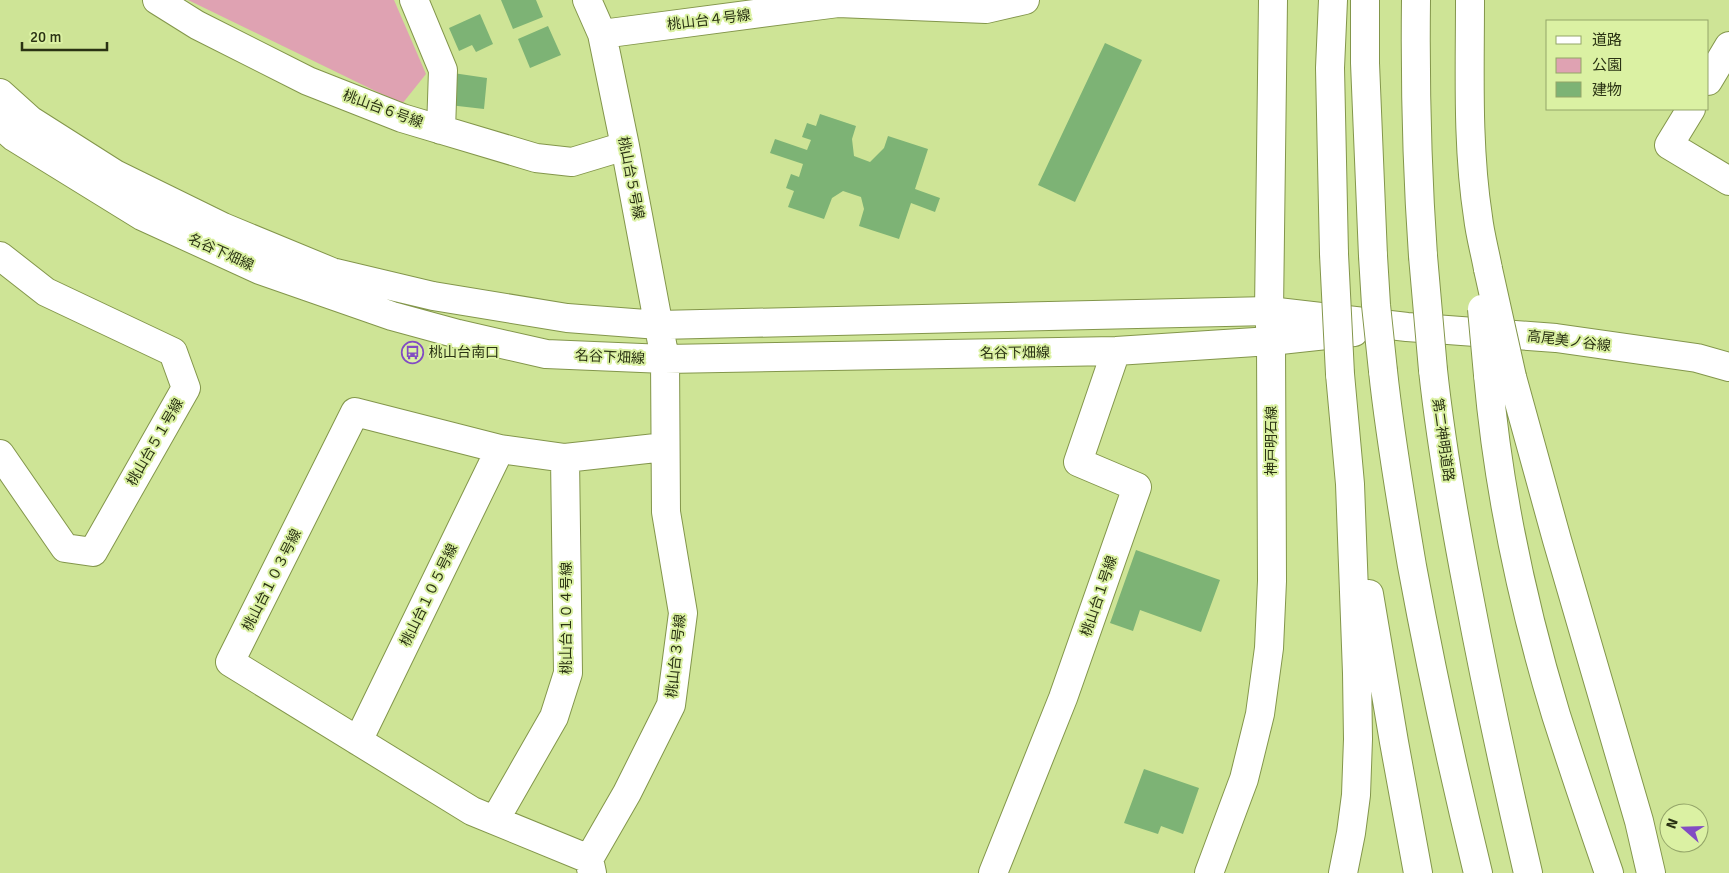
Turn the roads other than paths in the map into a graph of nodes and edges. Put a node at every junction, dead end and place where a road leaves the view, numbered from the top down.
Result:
1 (157, 0) edge
2 (414, 0) edge
3 (587, 0) edge
4 (1025, 0) edge
5 (1272, 0) edge
6 (1333, 0) edge
7 (1365, 0) edge
8 (1416, 0) edge
9 (1470, 0) edge
10 (841, 2) edge
11 (602, 34) junction
12 (1729, 46) edge
13 (1709, 79) edge
14 (0, 93) edge
15 (1690, 110) edge
16 (0, 126) edge
17 (442, 130) junction
18 (625, 146) junction
19 (1729, 182) edge
20 (0, 256) edge
21 (1269, 311) junction
22 (659, 325) junction
23 (1407, 327) junction
24 (1271, 341) junction
25 (1116, 351) junction
26 (665, 359) junction
27 (1729, 367) edge
28 (1500, 376) junction
29 (665, 448) junction
30 (500, 450) junction
31 (0, 454) edge
32 (565, 458) junction
33 (1350, 484) junction
34 (358, 741) junction
35 (495, 820) junction
36 (591, 866) edge
37 (993, 873) edge
38 (1209, 873) edge
39 (1343, 873) edge
40 (1418, 873) edge
41 (1478, 873) edge
42 (1528, 873) edge
43 (1609, 873) edge
44 (1651, 873) edge

1 - 17 main road, 桃山台６号線
2 - 17 main road
3 - 11 main road, 桃山台５号線
4 - 10 main road, 桃山台４号線
5 - 21 main road, 神戸明石線
6 - 33 main road, bridge
7 - 41 main road, bridge
8 - 42 main road, 第二神明道路, bridge
9 - 28 main road, bridge
10 - 11 main road, 桃山台４号線
11 - 18 main road, 桃山台５号線
12 - 13 main road
14 - 22 main road, 名谷下畑線
15 - 19 main road
16 - 26 main road, 名谷下畑線
17 - 18 main road, 桃山台６号線
18 - 22 main road, 桃山台５号線
20 - 31 main road, 桃山台５１号線
21 - 22 main road, 名谷下畑線
21 - 23 main road, 高尾美ノ谷線
21 - 24 main road, 神戸明石線
22 - 26 main road, 桃山台５号線
23 - 24 main road, 高尾美ノ谷線
23 - 27 main road, 高尾美ノ谷線
24 - 25 main road, 名谷下畑線
24 - 38 main road, 神戸明石線
25 - 26 main road, 名谷下畑線
25 - 37 main road, 桃山台１号線
26 - 29 main road, 桃山台３号線
28 - 43 main road
28 - 44 main road
29 - 32 main road, 桃山台１０３号線
29 - 36 main road, 桃山台３号線
30 - 32 main road, 桃山台１０３号線
30 - 34 main road, 桃山台１０５号線
30 - 34 main road, 桃山台１０３号線
32 - 35 main road, 桃山台１０４号線
33 - 39 main road
33 - 40 main road
34 - 35 main road, 桃山台１０３号線
35 - 36 main road, 桃山台１０３号線

